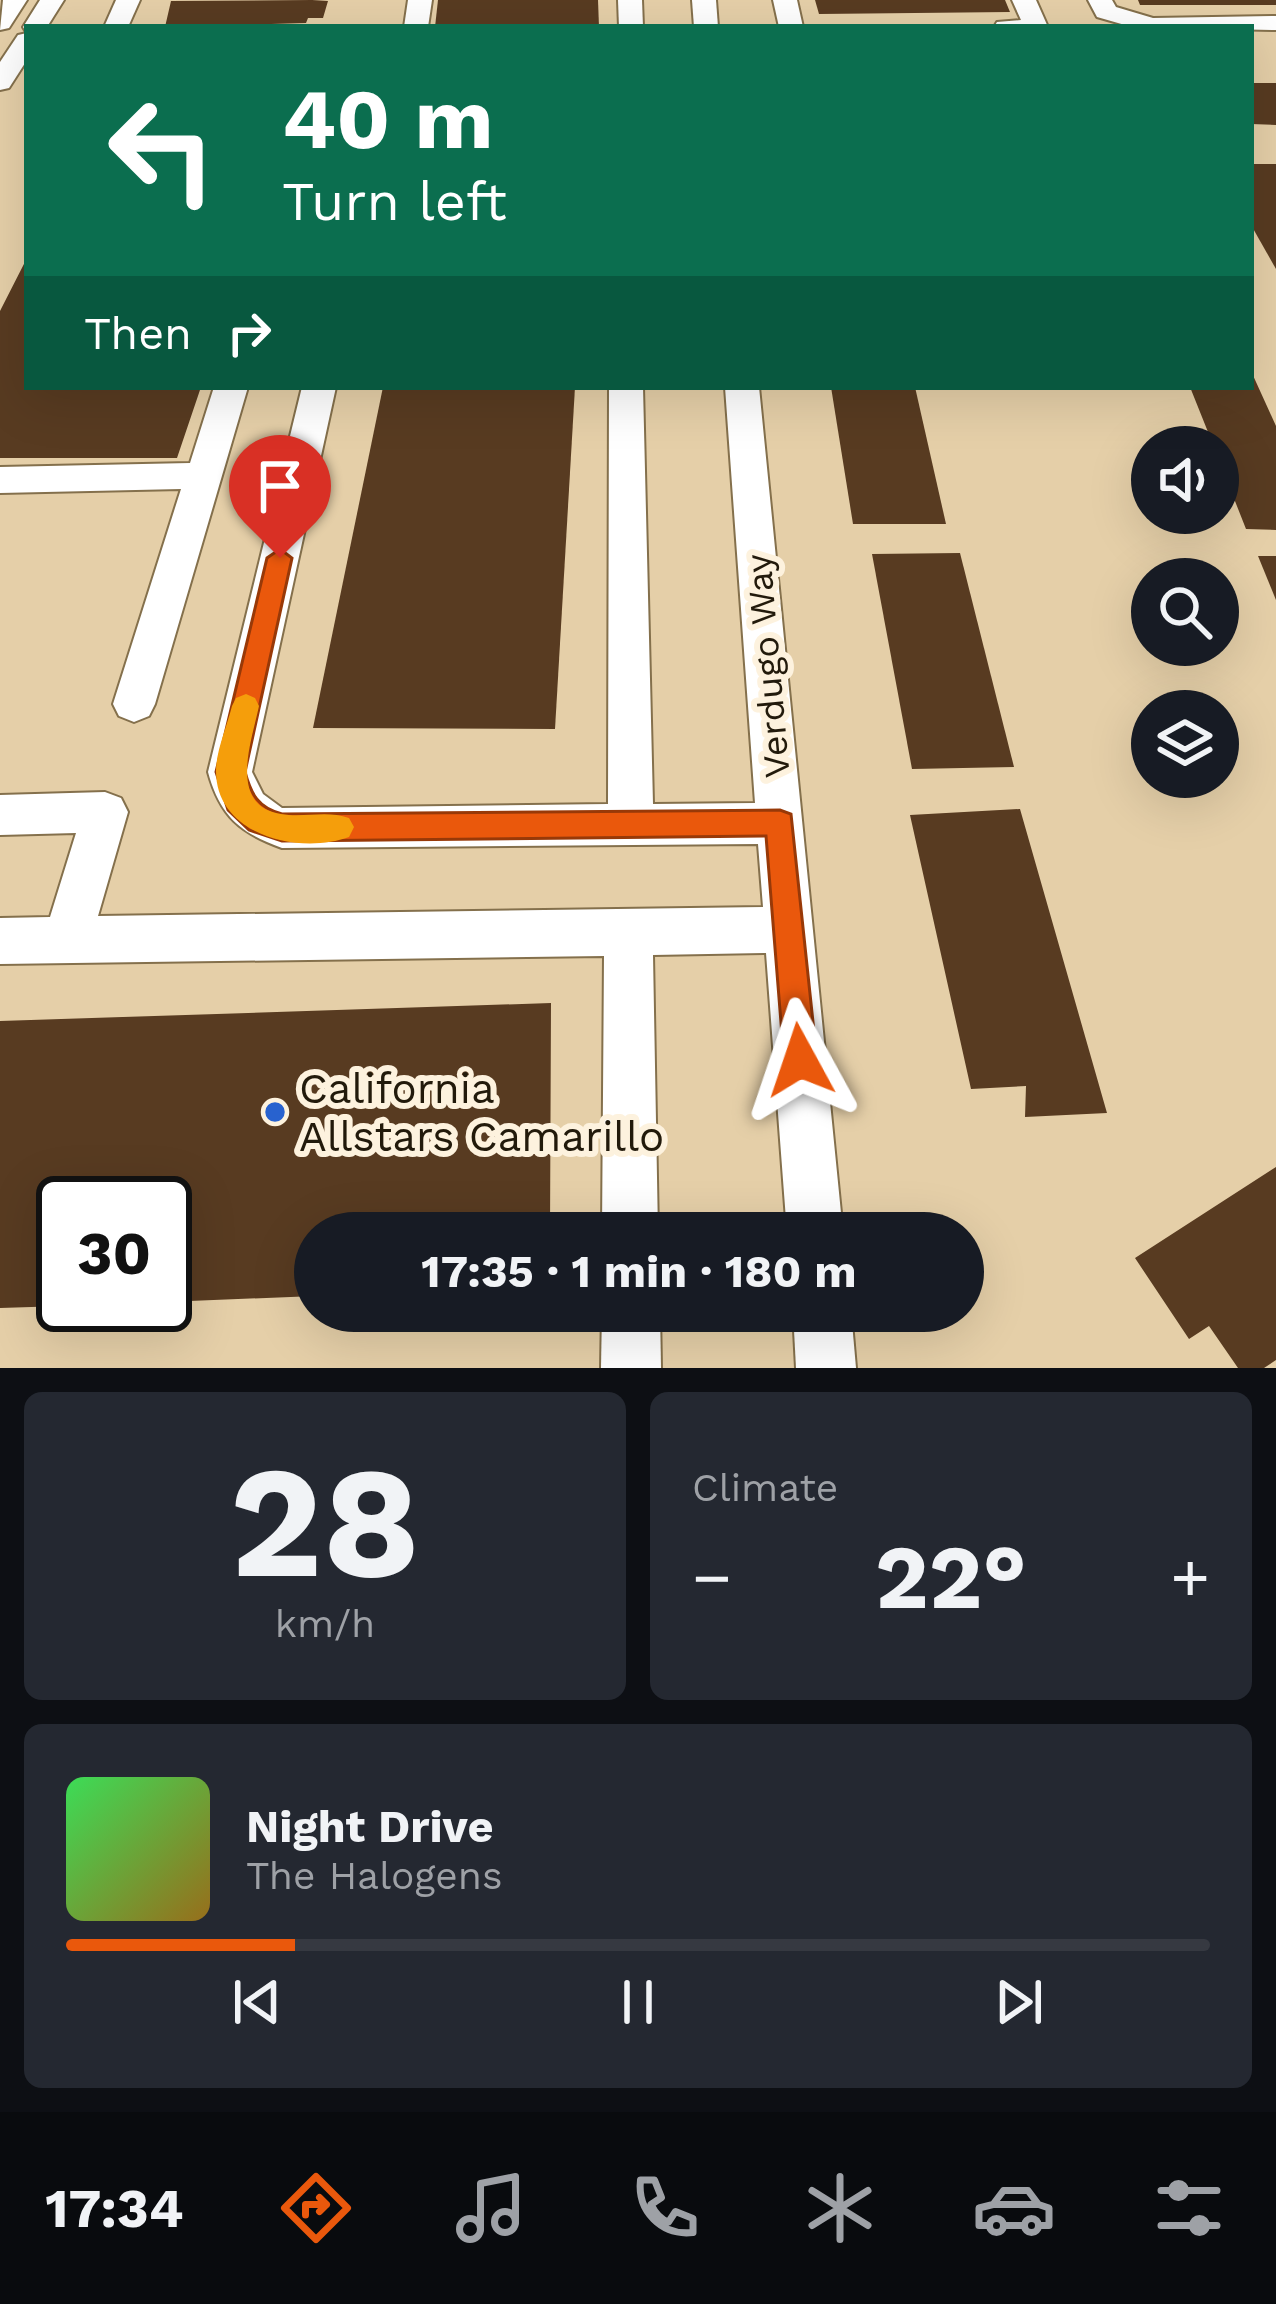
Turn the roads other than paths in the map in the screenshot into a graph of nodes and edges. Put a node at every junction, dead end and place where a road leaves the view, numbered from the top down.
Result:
1 (15, 0) edge
2 (1100, 0) edge
3 (0, 23) edge
4 (1276, 23) edge
5 (1148, 24) edge
6 (1214, 24) edge
7 (230, 390) edge
8 (318, 390) edge
9 (626, 390) edge
10 (742, 390) edge
11 (205, 476) junction
12 (0, 480) edge
13 (134, 704) dead end
14 (0, 814) edge
15 (780, 823) junction
16 (632, 824) junction
17 (789, 930) junction
18 (628, 932) junction
19 (68, 938) junction
20 (0, 940) edge
21 (630, 1212) edge
22 (813, 1212) edge
23 (631, 1332) edge
24 (823, 1332) edge
25 (631, 1368) edge
26 (826, 1368) edge

1 - 3 street
2 - 5 street
4 - 6 street
7 - 11 street
8 - 16 street
9 - 16 street
10 - 15 street, Verdugo Way
11 - 12 street
11 - 13 street
14 - 19 street
15 - 16 street
15 - 17 street, Verdugo Way
17 - 18 street
17 - 22 street, Verdugo Way
18 - 19 street
18 - 21 street
19 - 20 street
23 - 25 street
24 - 26 street

